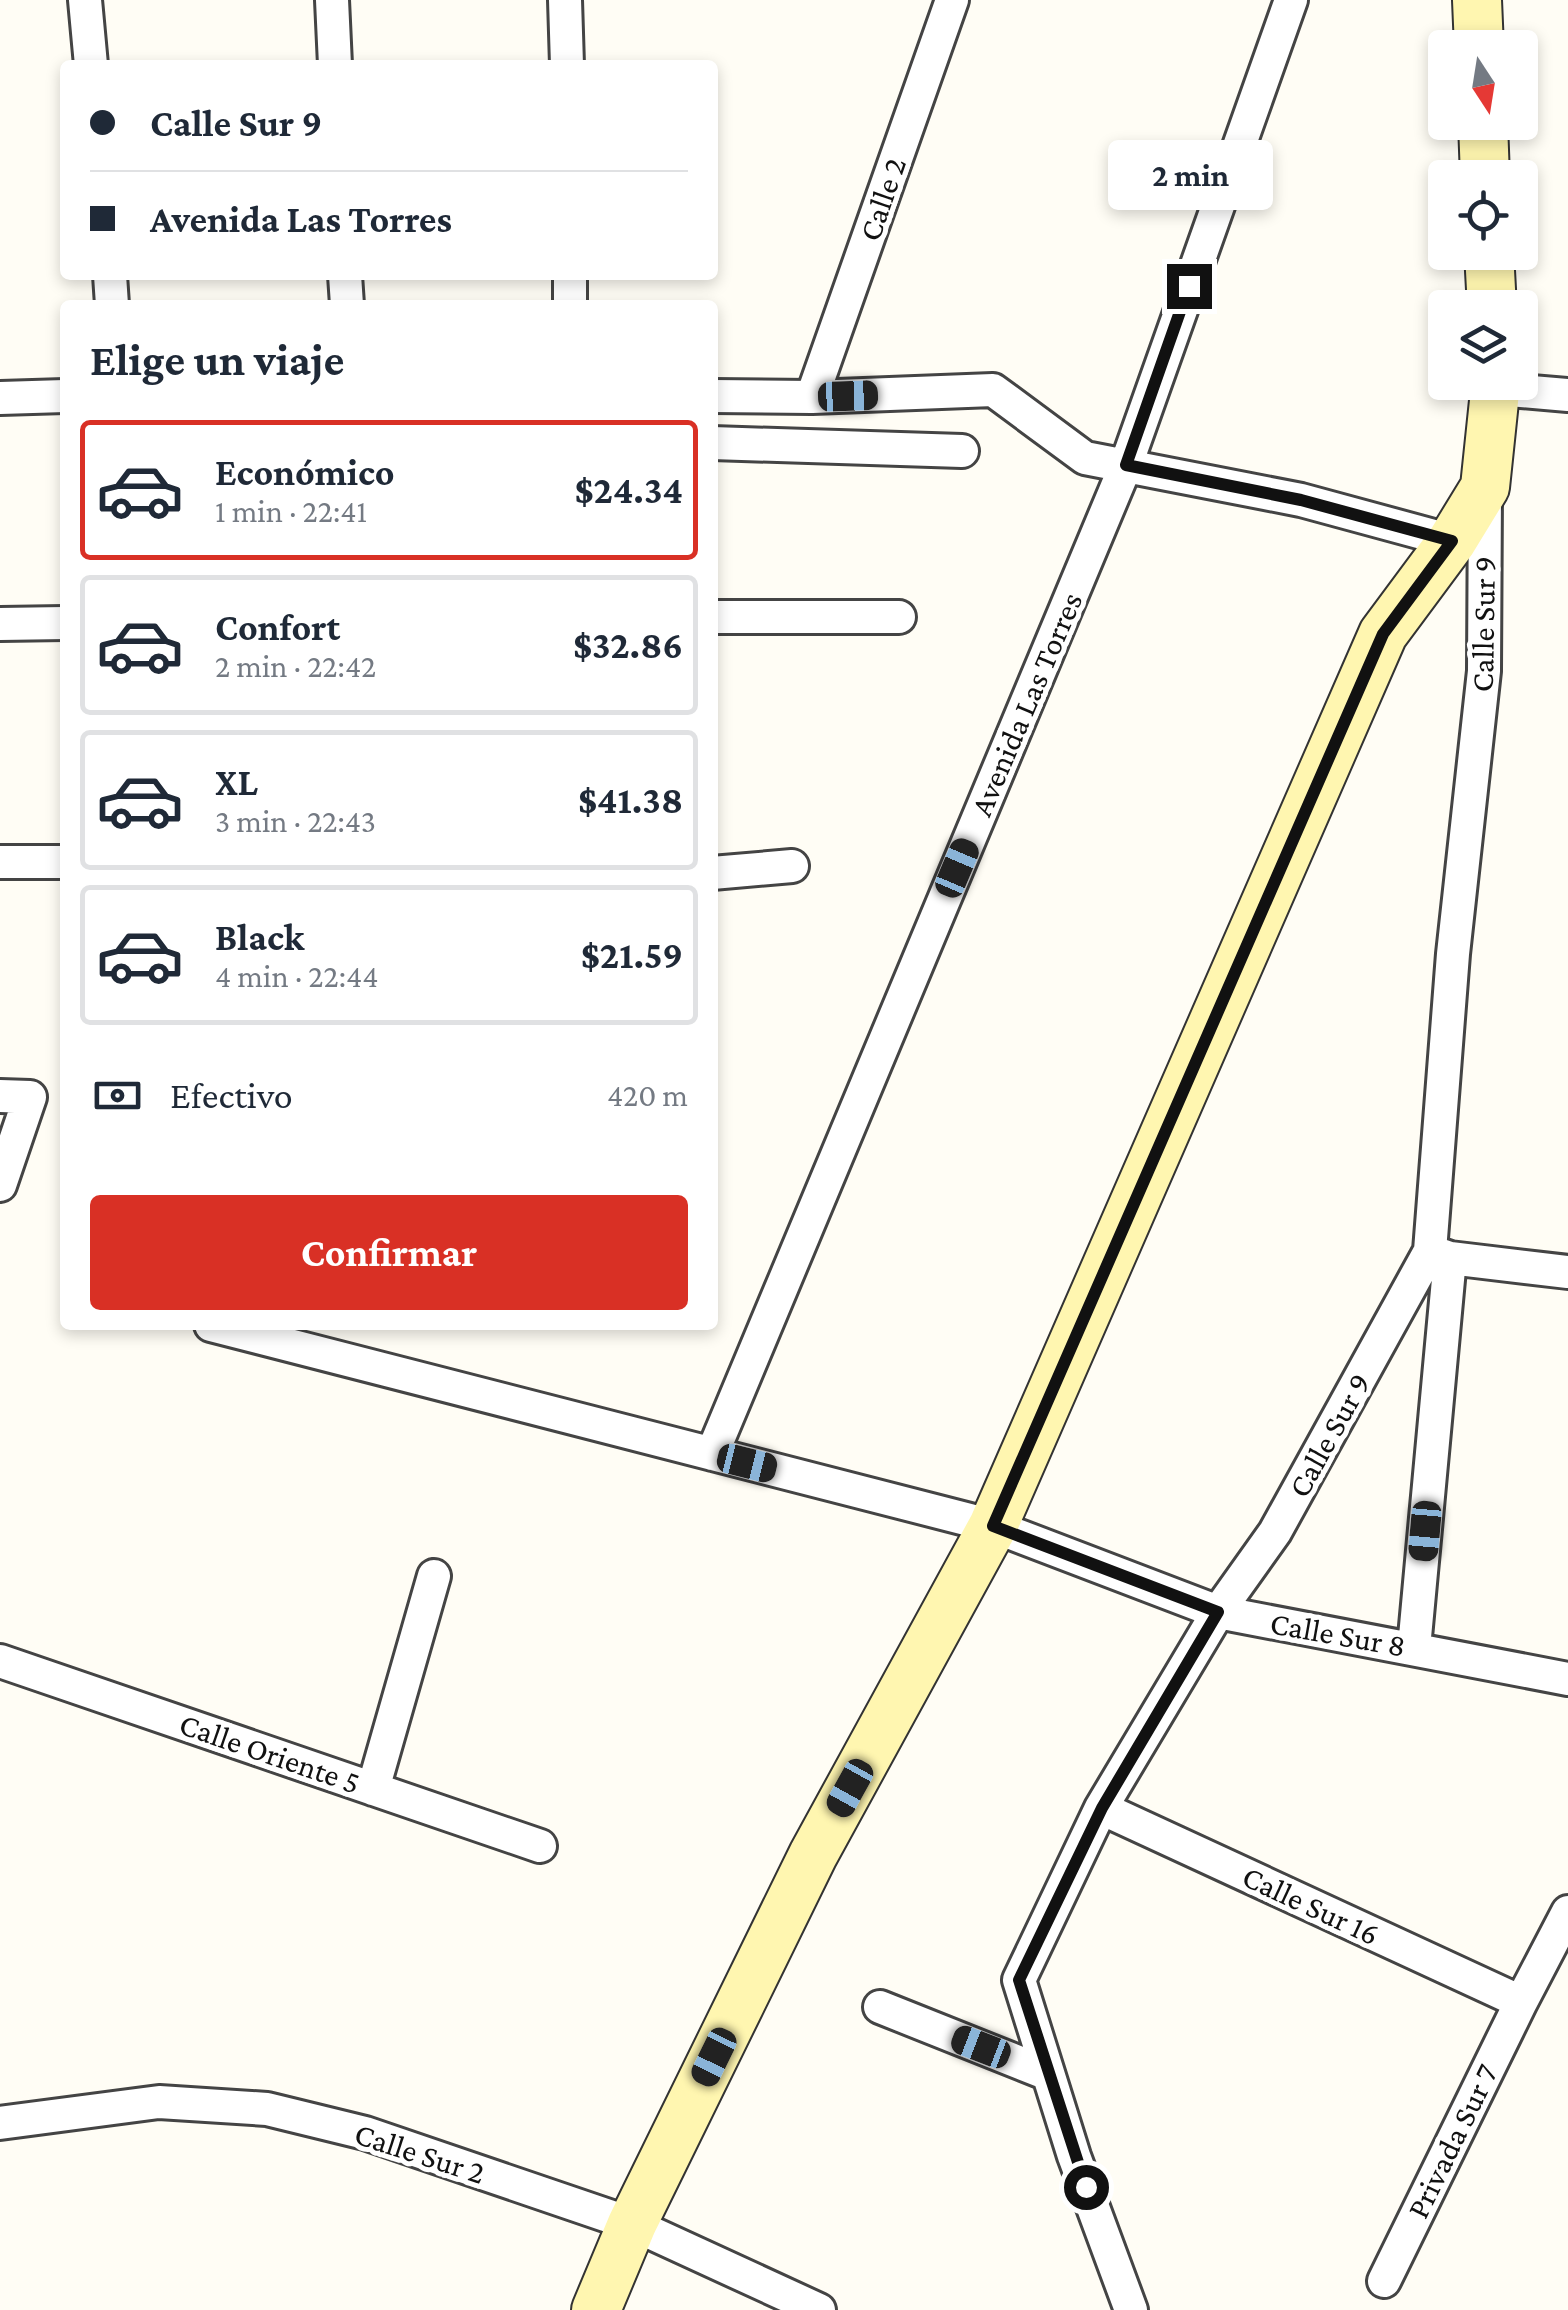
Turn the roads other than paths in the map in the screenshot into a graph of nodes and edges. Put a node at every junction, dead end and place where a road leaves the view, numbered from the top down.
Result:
1 (86, 0) edge
2 (332, 0) edge
3 (565, 0) edge
4 (952, 0) edge
5 (1291, 0) edge
6 (1476, 0) edge
7 (1478, 30) edge
8 (91, 60) edge
9 (335, 60) edge
10 (567, 60) edge
11 (1538, 391) edge
12 (1568, 395) edge
13 (60, 396) edge
14 (718, 396) edge
15 (812, 397) junction
16 (0, 398) edge
17 (1494, 400) edge
18 (718, 443) edge
19 (962, 451) dead end
20 (1126, 465) junction
21 (1485, 488) junction
22 (1452, 541) junction
23 (718, 617) edge
24 (899, 617) dead end
25 (0, 624) edge
26 (60, 624) edge
27 (0, 862) edge
28 (60, 862) edge
29 (792, 866) dead end
30 (718, 872) edge
31 (0, 1096) edge
32 (0, 1184) edge
33 (1440, 1254) junction
34 (1568, 1272) edge
35 (230, 1330) edge
36 (712, 1454) junction
37 (993, 1526) junction
38 (434, 1576) dead end
39 (1218, 1612) junction
40 (1414, 1648) junction
41 (0, 1661) edge
42 (1568, 1678) edge
43 (373, 1789) junction
44 (1102, 1808) junction
45 (540, 1846) dead end
46 (1568, 1912) edge
47 (1520, 2002) junction
48 (880, 2007) dead end
49 (1048, 2074) junction
50 (0, 2122) edge
51 (632, 2224) junction
52 (1384, 2281) dead end
53 (596, 2310) edge
54 (818, 2310) edge
55 (1132, 2310) edge

1 - 8 street
2 - 9 street
3 - 10 street
4 - 15 street, Calle 2
5 - 20 street, Avenida Las Torres
6 - 7 main road
11 - 12 street
13 - 16 street
14 - 15 street
15 - 20 street
17 - 21 main road
18 - 19 street
20 - 22 street
20 - 36 street, Avenida Las Torres
21 - 22 main road
21 - 33 street, Calle Sur 9
22 - 37 main road
23 - 24 street
25 - 26 street
27 - 28 street
29 - 30 street
31 - 32 street
33 - 34 street
33 - 39 street, Calle Sur 9
33 - 40 street
35 - 36 street, Calle Sur 8
36 - 37 street, Calle Sur 8
37 - 39 street, Calle Sur 8
37 - 51 main road
38 - 43 street
39 - 40 street, Calle Sur 8
39 - 44 street, Calle Sur 9
40 - 42 street, Calle Sur 8
41 - 43 street, Calle Oriente 5
43 - 45 street, Calle Oriente 5
44 - 47 street, Calle Sur 16
44 - 49 street, Calle Sur 9
46 - 47 street, Privada Sur 7
47 - 52 street, Privada Sur 7
48 - 49 street
49 - 55 street, Calle Sur 9
50 - 51 street, Calle Sur 2
51 - 53 main road
51 - 54 street, Calle Sur 2

